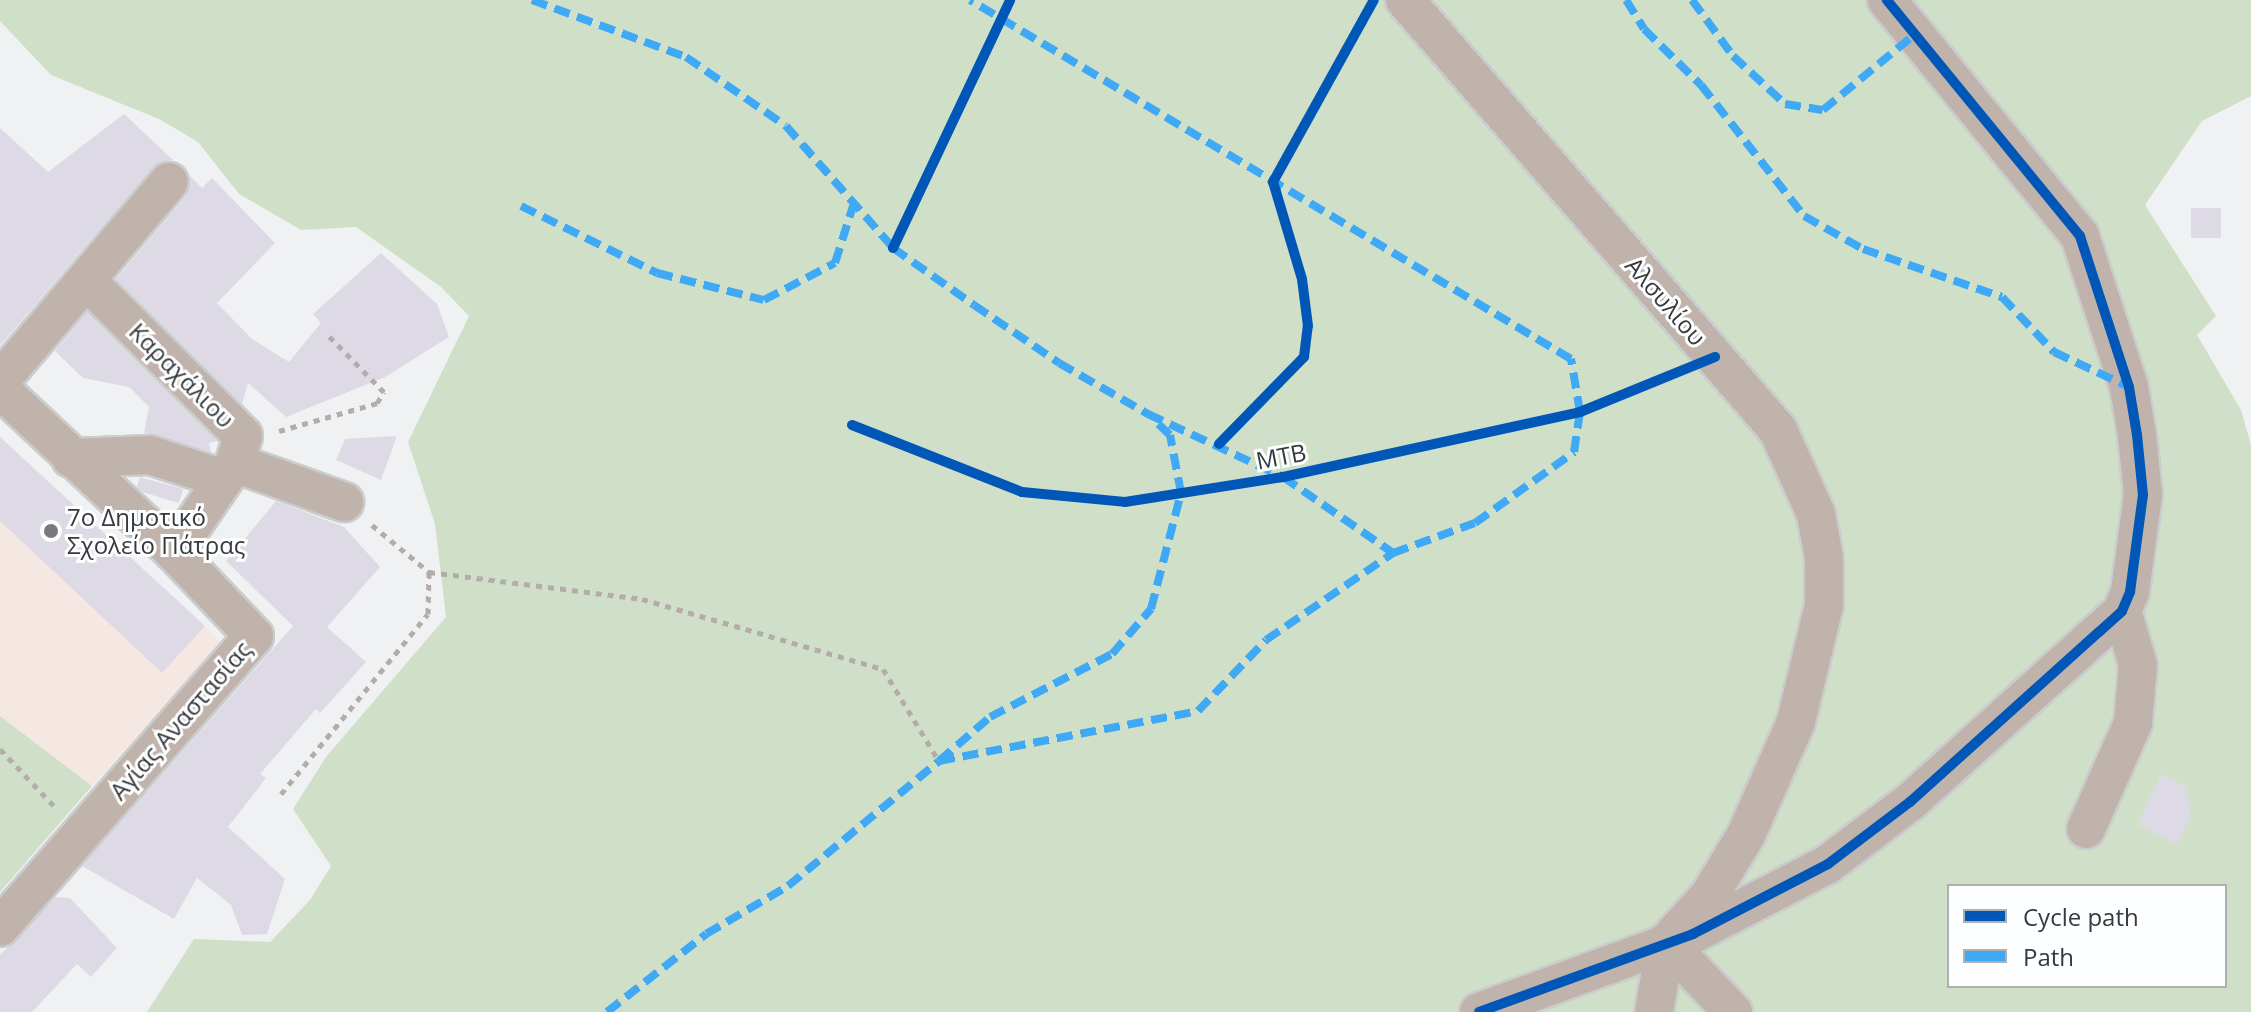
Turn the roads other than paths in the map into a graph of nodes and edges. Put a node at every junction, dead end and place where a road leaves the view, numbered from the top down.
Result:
1 (1405, 0) edge
2 (1887, 0) edge
3 (169, 182) dead end
4 (86, 280) junction
5 (0, 381) edge
6 (0, 389) edge
7 (71, 458) junction
8 (233, 459) junction
9 (344, 502) road end
10 (174, 552) junction
11 (2122, 611) junction
12 (2086, 829) dead end
13 (0, 927) edge
14 (1666, 942) junction
15 (1479, 1012) edge
16 (1654, 1012) edge
17 (1733, 1012) edge

1 - 14 street, Αλσυλίου
2 - 11 street
3 - 4 street
4 - 5 street
4 - 8 street, Καραχάλιου
6 - 7 street, Αγίας Αναστασίας
7 - 8 street
7 - 10 street, Αγίας Αναστασίας
8 - 9 street, Καραχάλιου
8 - 10 street
10 - 13 street, Αγίας Αναστασίας
11 - 12 street
11 - 14 street
14 - 15 street
14 - 16 street
14 - 17 street

